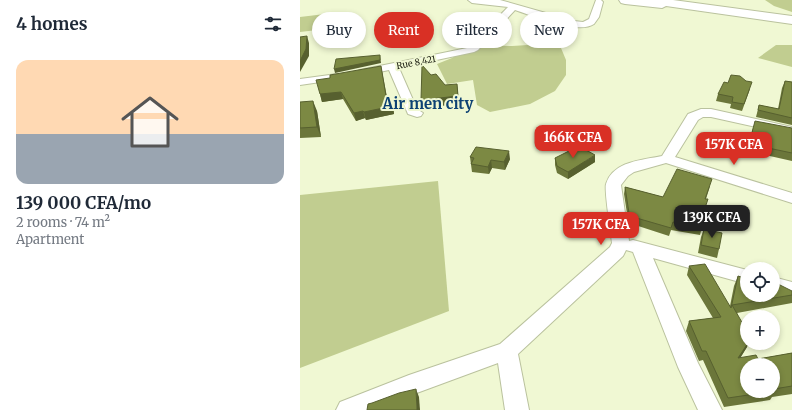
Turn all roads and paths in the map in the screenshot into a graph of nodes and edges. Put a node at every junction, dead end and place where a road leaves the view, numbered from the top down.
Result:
1 (472, 0) edge
2 (625, 0) edge
3 (648, 0) edge
4 (690, 0) edge
5 (599, 2) dead end
6 (514, 6) junction
7 (792, 14) edge
8 (752, 15) junction
9 (792, 20) edge
10 (393, 66) junction
11 (300, 82) edge
12 (417, 113) dead end
13 (792, 131) edge
14 (667, 159) junction
15 (792, 198) edge
16 (631, 246) junction
17 (740, 275) edge
18 (780, 286) edge
19 (792, 289) edge
20 (507, 351) junction
21 (348, 410) edge
22 (517, 410) edge
23 (710, 410) edge

1 - 6 street
2 - 8 highway
3 - 8 highway
4 - 7 highway
5 - 6 street
6 - 10 street, Rue 8.421
8 - 9 highway
10 - 11 street, Rue 8.421
10 - 12 street
13 - 14 street
14 - 15 street
14 - 16 street
16 - 17 street
16 - 20 street
16 - 23 street
18 - 19 street
20 - 21 street
20 - 22 street

